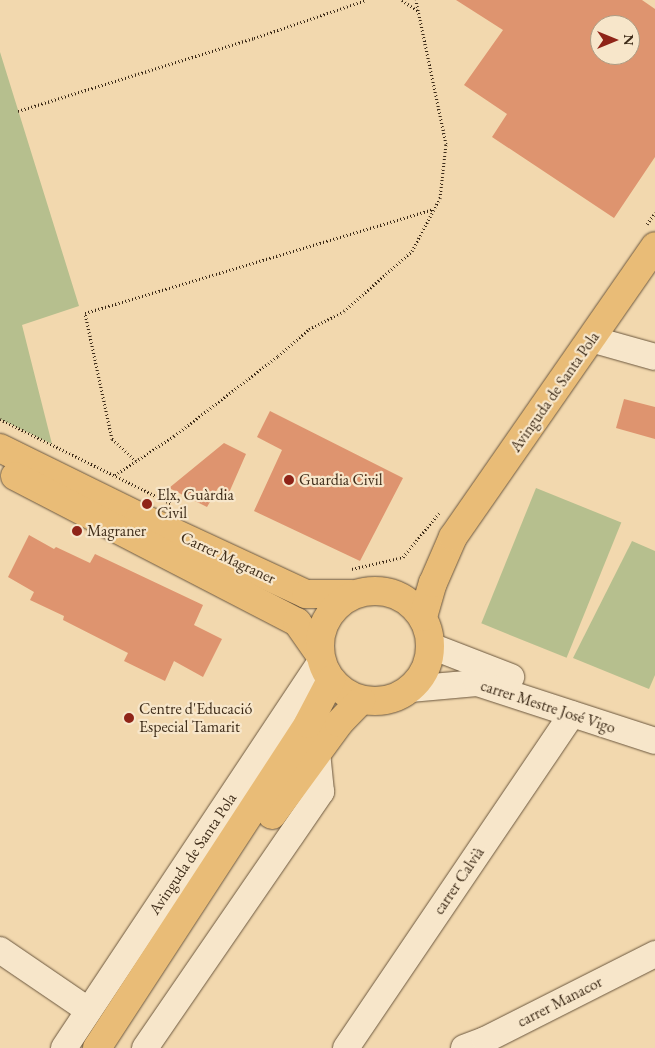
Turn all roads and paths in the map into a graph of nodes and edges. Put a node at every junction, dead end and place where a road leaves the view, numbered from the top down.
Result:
1 (366, 0) edge
2 (402, 0) edge
3 (416, 0) edge
4 (418, 11) junction
5 (18, 110) dead end
6 (434, 210) junction
7 (655, 213) edge
8 (650, 237) edge
9 (591, 340) junction
10 (655, 357) edge
11 (0, 419) edge
12 (0, 448) edge
13 (136, 461) junction
14 (0, 469) edge
15 (114, 475) junction
16 (177, 506) dead end
17 (440, 512) dead end
18 (453, 537) junction
19 (348, 582) junction
20 (392, 594) junction
21 (423, 617) junction
22 (431, 646) junction
23 (324, 665) junction
24 (410, 689) junction
25 (361, 700) junction
26 (572, 714) junction
27 (655, 728) edge
28 (655, 741) edge
29 (317, 752) junction
30 (0, 950) edge
31 (655, 954) edge
32 (88, 1010) junction
33 (64, 1048) edge
34 (97, 1048) edge
35 (118, 1048) edge
36 (145, 1048) edge
37 (346, 1048) edge
38 (464, 1048) edge

1 - 5 path
2 - 4 path
3 - 4 path
4 - 6 path
6 - 13 path
6 - 13 path
7 - 8 path
8 - 9 main road, Avinguda de Santa Pola
9 - 10 street
9 - 18 main road, Avinguda de Santa Pola
11 - 15 path
12 - 19 main road, Carrer Magraner
13 - 15 path
14 - 23 main road, Carrer Magraner
15 - 16 path
17 - 19 path
18 - 20 main road, Avinguda de Santa Pola
18 - 21 main road, Avinguda de Santa Pola
19 - 20 main road
19 - 23 main road
20 - 21 main road
21 - 22 main road
22 - 24 main road
22 - 27 street, carrer Mestre José Vigo
23 - 25 main road
23 - 32 street, Avinguda de Santa Pola
23 - 34 main road, Avinguda de Santa Pola
24 - 25 main road
24 - 26 street, carrer Mestre José Vigo
25 - 29 main road
26 - 28 street, carrer Mestre José Vigo
26 - 37 street, carrer Calvià
29 - 35 main road
29 - 36 street
30 - 32 street
31 - 38 street, carrer Manacor
32 - 33 street, Avinguda de Santa Pola

